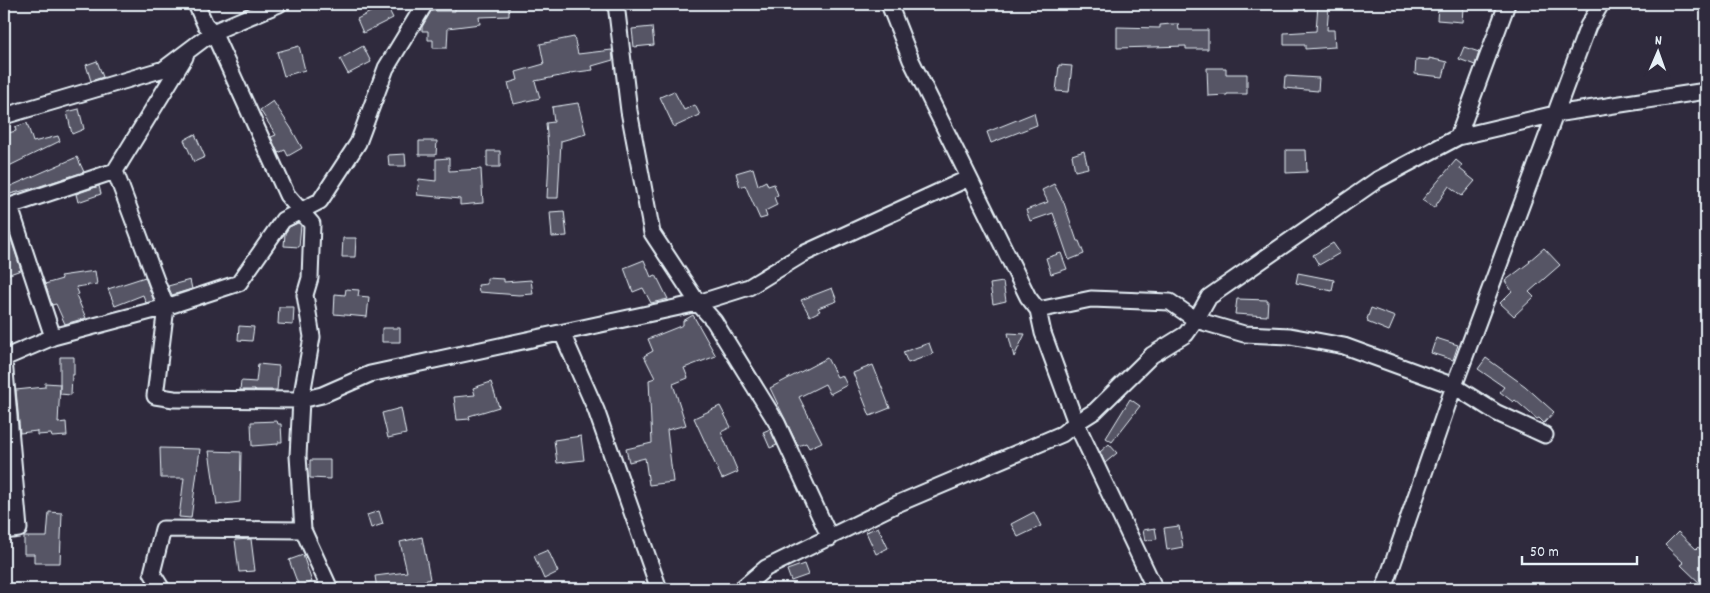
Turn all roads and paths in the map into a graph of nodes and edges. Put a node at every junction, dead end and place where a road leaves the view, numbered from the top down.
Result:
1 (196, 4) edge
2 (279, 4) edge
3 (422, 4) edge
4 (616, 4) edge
5 (888, 4) edge
6 (1507, 4) edge
7 (1600, 4) edge
8 (213, 32) junction
9 (190, 49) junction
10 (1706, 91) edge
11 (1555, 114) junction
12 (4, 116) edge
13 (1458, 137) junction
14 (115, 171) junction
15 (970, 178) junction
16 (7, 208) edge
17 (301, 211) junction
18 (698, 303) junction
19 (166, 307) junction
20 (1038, 310) junction
21 (1196, 320) junction
22 (562, 333) junction
23 (53, 337) junction
24 (4, 359) edge
25 (1454, 386) junction
26 (301, 400) junction
27 (1076, 423) junction
28 (1545, 435) dead end
29 (303, 530) junction
30 (4, 531) edge
31 (830, 538) junction
32 (162, 589) edge
33 (330, 589) edge
34 (659, 589) edge
35 (741, 589) edge
36 (1155, 589) edge
37 (1384, 589) edge

1 - 8 street
2 - 8 street
3 - 17 street
4 - 18 street
5 - 15 street
6 - 13 street
7 - 11 street
8 - 9 street
8 - 17 street
9 - 12 street
9 - 14 street
10 - 11 street
11 - 13 street
11 - 25 street
13 - 21 street
14 - 16 street
14 - 19 street
15 - 18 street
15 - 20 street
16 - 23 street
17 - 19 street
17 - 26 street
18 - 22 street
18 - 31 street
19 - 23 street
19 - 26 street
20 - 21 street
20 - 27 street
21 - 25 street
21 - 27 street
22 - 26 street
22 - 34 street
23 - 24 street
24 - 30 street
25 - 28 street
25 - 37 street
26 - 29 street
27 - 31 street
27 - 36 street
29 - 32 street
29 - 33 street
31 - 35 street

